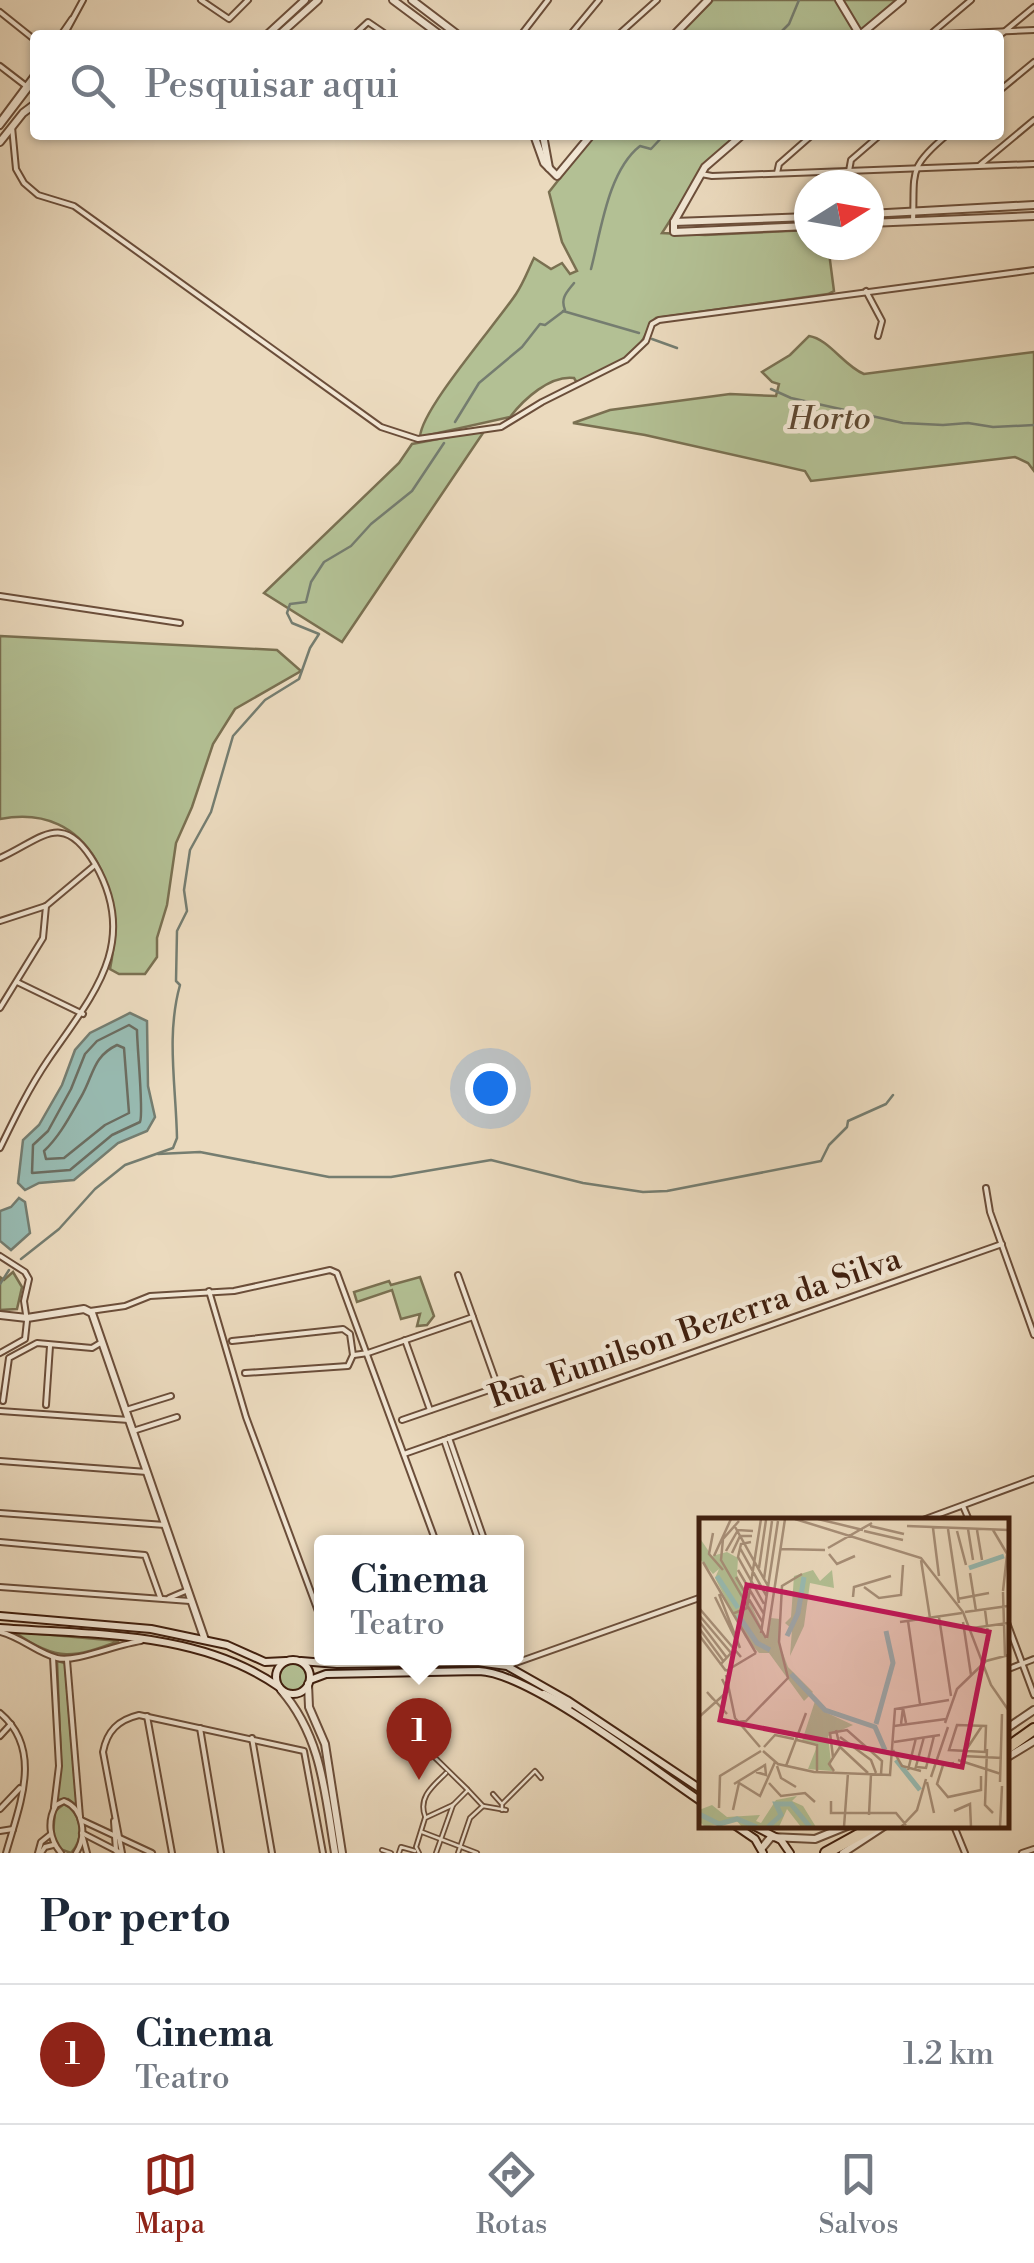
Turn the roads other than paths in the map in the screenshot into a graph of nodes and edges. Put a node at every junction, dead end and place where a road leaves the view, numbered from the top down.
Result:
1 (83, 0) edge
2 (202, 0) edge
3 (248, 0) edge
4 (305, 0) edge
5 (318, 0) edge
6 (393, 0) edge
7 (412, 0) edge
8 (548, 0) edge
9 (599, 0) edge
10 (657, 0) edge
11 (708, 0) edge
12 (902, 0) edge
13 (971, 0) edge
14 (840, 2) edge
15 (1034, 6) edge
16 (0, 12) edge
17 (65, 30) edge
18 (279, 30) edge
19 (280, 30) edge
20 (359, 30) edge
21 (379, 30) edge
22 (433, 30) edge
23 (451, 30) edge
24 (524, 30) edge
25 (574, 30) edge
26 (624, 30) edge
27 (679, 30) edge
28 (857, 30) edge
29 (866, 30) edge
30 (936, 30) edge
31 (1034, 30) edge
32 (1004, 32) edge
33 (1004, 34) edge
34 (30, 36) edge
35 (1034, 62) edge
36 (0, 66) edge
37 (30, 82) edge
38 (30, 84) edge
39 (26, 86) junction
40 (1004, 88) edge
41 (30, 109) edge
42 (1034, 120) edge
43 (0, 123) edge
44 (12, 127) junction
45 (536, 140) edge
46 (544, 140) edge
47 (586, 140) edge
48 (736, 140) edge
49 (806, 140) edge
50 (874, 140) edge
51 (941, 140) edge
52 (0, 142) edge
53 (996, 153) junction
54 (1034, 164) edge
55 (1001, 165) junction
56 (980, 166) junction
57 (914, 168) junction
58 (550, 169) junction
59 (848, 170) edge
60 (870, 170) edge
61 (777, 173) junction
62 (794, 173) edge
63 (701, 174) junction
64 (1034, 205) edge
65 (914, 211) junction
66 (884, 213) edge
67 (1034, 216) edge
68 (794, 218) edge
69 (674, 222) junction
70 (913, 222) junction
71 (884, 223) edge
72 (794, 227) edge
73 (1034, 270) edge
74 (866, 291) junction
75 (878, 336) dead end
76 (0, 596) edge
77 (180, 622) dead end
78 (0, 858) edge
79 (95, 865) junction
80 (46, 906) junction
81 (0, 921) edge
82 (17, 982) junction
83 (0, 1008) edge
84 (83, 1014) junction
85 (0, 1148) edge
86 (986, 1188) dead end
87 (1002, 1244) junction
88 (0, 1256) edge
89 (458, 1275) dead end
90 (210, 1291) junction
91 (90, 1311) junction
92 (0, 1316) edge
93 (473, 1317) junction
94 (27, 1318) junction
95 (1034, 1335) edge
96 (405, 1340) junction
97 (232, 1341) dead end
98 (50, 1344) junction
99 (103, 1346) junction
100 (385, 1347) junction
101 (376, 1350) junction
102 (366, 1352) junction
103 (0, 1353) edge
104 (353, 1355) junction
105 (372, 1364) junction
106 (244, 1373) dead end
107 (521, 1378) dead end
108 (498, 1386) junction
109 (171, 1396) dead end
110 (4, 1401) dead end
111 (46, 1405) dead end
112 (126, 1410) junction
113 (430, 1410) junction
114 (0, 1411) edge
115 (177, 1417) dead end
116 (129, 1420) junction
117 (402, 1420) dead end
118 (133, 1430) junction
119 (446, 1439) junction
120 (404, 1454) junction
121 (0, 1462) edge
122 (148, 1472) junction
123 (1034, 1480) edge
124 (963, 1506) junction
125 (0, 1513) edge
126 (928, 1518) edge
127 (968, 1518) edge
128 (166, 1525) junction
129 (433, 1535) edge
130 (480, 1535) edge
131 (0, 1542) edge
132 (0, 1587) edge
133 (188, 1590) junction
134 (169, 1598) junction
135 (699, 1598) edge
136 (160, 1599) junction
137 (314, 1600) edge
138 (192, 1602) junction
139 (0, 1616) edge
140 (198, 1619) junction
141 (1009, 1628) edge
142 (0, 1630) edge
143 (192, 1638) junction
144 (152, 1640) junction
145 (205, 1640) junction
146 (183, 1646) junction
147 (53, 1657) junction
148 (67, 1660) junction
149 (524, 1660) edge
150 (1034, 1660) edge
151 (286, 1661) junction
152 (301, 1662) junction
153 (314, 1662) edge
154 (1023, 1663) junction
155 (501, 1665) edge
156 (509, 1665) edge
157 (506, 1666) junction
158 (1009, 1669) edge
159 (309, 1682) junction
160 (280, 1689) junction
161 (538, 1693) junction
162 (1034, 1695) edge
163 (1034, 1710) edge
164 (0, 1713) edge
165 (586, 1713) junction
166 (147, 1716) junction
167 (11, 1724) junction
168 (1009, 1726) edge
169 (200, 1728) junction
170 (604, 1730) junction
171 (1034, 1732) edge
172 (0, 1736) edge
173 (252, 1738) junction
174 (1009, 1740) edge
175 (636, 1746) junction
176 (1009, 1747) edge
177 (401, 1749) dead end
178 (1009, 1755) edge
179 (636, 1758) junction
180 (648, 1766) junction
181 (447, 1772) junction
182 (540, 1778) dead end
183 (699, 1780) edge
184 (692, 1783) junction
185 (24, 1785) junction
186 (699, 1788) edge
187 (468, 1790) junction
188 (493, 1794) dead end
189 (699, 1800) edge
190 (502, 1804) junction
191 (452, 1805) junction
192 (482, 1806) junction
193 (0, 1809) edge
194 (53, 1810) junction
195 (114, 1816) junction
196 (425, 1818) junction
197 (80, 1819) junction
198 (738, 1828) edge
199 (758, 1828) edge
200 (842, 1828) edge
201 (859, 1828) edge
202 (870, 1828) edge
203 (881, 1828) edge
204 (955, 1828) edge
205 (13, 1829) junction
206 (0, 1831) edge
207 (421, 1832) junction
208 (51, 1834) junction
209 (82, 1834) junction
210 (114, 1837) junction
211 (777, 1837) junction
212 (441, 1839) junction
213 (120, 1840) junction
214 (54, 1845) junction
215 (460, 1846) junction
216 (1034, 1849) edge
217 (382, 1850) dead end
218 (416, 1851) edge
219 (119, 1852) edge
220 (763, 1852) edge
221 (6, 1853) edge
222 (40, 1853) edge
223 (61, 1853) edge
224 (76, 1853) edge
225 (88, 1853) edge
226 (152, 1853) edge
227 (170, 1853) edge
228 (222, 1853) edge
229 (272, 1853) edge
230 (323, 1853) edge
231 (335, 1853) edge
232 (342, 1853) edge
233 (391, 1853) edge
234 (399, 1853) edge
235 (436, 1853) edge
236 (458, 1853) edge
237 (477, 1853) edge
238 (790, 1853) edge
239 (816, 1853) edge
240 (826, 1853) edge
241 (843, 1853) edge
242 (964, 1853) edge
243 (1022, 1853) edge

1 - 17 street
2 - 3 street
4 - 18 street
5 - 19 street
6 - 22 street
7 - 23 street
8 - 24 street
9 - 25 street
10 - 26 street
11 - 27 street
12 - 29 street
13 - 30 street
14 - 28 street
15 - 32 street
16 - 34 street
20 - 21 street
31 - 33 street
35 - 40 street
36 - 39 street
37 - 39 street
38 - 43 street
39 - 43 street
41 - 44 street
42 - 53 street
44 - 52 street
44 - 74 street
45 - 58 street
46 - 58 street
47 - 58 street
48 - 63 street
49 - 61 street
50 - 59 street
51 - 57 street
53 - 55 street
53 - 56 street
54 - 55 street
55 - 56 street
56 - 57 street
57 - 60 street
57 - 65 street
61 - 62 street
61 - 63 street
63 - 69 street
64 - 65 street
65 - 66 street
65 - 70 street
67 - 70 street
68 - 69 street
69 - 72 street
70 - 71 street
73 - 74 street
74 - 75 street
76 - 77 street
78 - 79 street
79 - 80 street
79 - 84 street
80 - 81 street
80 - 82 street
82 - 83 street
82 - 84 street
84 - 85 street
86 - 87 street
87 - 95 street
87 - 119 street, Rua Eunilson Bezerra da Silva
88 - 94 street
89 - 93 street
90 - 91 street
90 - 102 street
90 - 137 street
91 - 94 street
91 - 99 street
92 - 94 street
93 - 96 street
93 - 108 street
94 - 103 street
96 - 100 street
96 - 113 street
97 - 104 street
98 - 99 street
98 - 110 street
98 - 111 street
99 - 112 street
100 - 101 street
100 - 102 street
101 - 102 street
101 - 105 street
102 - 104 street
102 - 105 street
104 - 106 street
105 - 120 street
107 - 108 street
108 - 113 street
109 - 112 street
112 - 116 street
113 - 117 street
114 - 116 street
115 - 118 street
116 - 118 street
118 - 122 street
119 - 120 street, Rua Eunilson Bezerra da Silva
119 - 130 street
120 - 129 street
121 - 122 street
122 - 128 street
123 - 124 street
124 - 126 street
124 - 127 street
125 - 128 street
128 - 133 street
131 - 136 street
132 - 136 street
133 - 134 street
133 - 138 street
134 - 136 street
134 - 138 street
135 - 149 street
138 - 140 street
139 - 143 street
140 - 143 street
140 - 145 street
141 - 154 street
142 - 144 street
142 - 147 street
143 - 145 street
144 - 146 street
144 - 148 street
145 - 146 street
145 - 151 street
146 - 160 street
147 - 148 street
147 - 194 street
148 - 197 street
150 - 154 street
151 - 152 street
151 - 160 street
152 - 153 street
152 - 159 street
154 - 158 street
154 - 162 street
155 - 157 street
156 - 157 street
157 - 165 street
159 - 160 street
159 - 161 street
159 - 232 street
160 - 231 street
161 - 165 street
161 - 170 street
163 - 168 street
164 - 167 street
165 - 170 street
166 - 169 street
166 - 195 street
166 - 227 street
167 - 172 street
167 - 185 street
169 - 173 street
169 - 228 street
170 - 175 street
170 - 179 street
171 - 174 highway
171 - 176 highway
171 - 178 street
173 - 229 street
173 - 230 street
175 - 179 street
175 - 184 street
177 - 181 street
179 - 180 street
180 - 184 street
180 - 189 street
181 - 187 street
181 - 196 street
182 - 190 street
183 - 184 street
184 - 186 street
185 - 193 street
185 - 205 street
187 - 191 street
187 - 192 street
188 - 190 street
190 - 192 street
191 - 196 street
191 - 212 street
192 - 215 street
194 - 197 street
194 - 208 street
195 - 210 street
195 - 213 street
196 - 207 street
197 - 209 street
197 - 210 street
198 - 220 street
199 - 211 street
200 - 211 street
201 - 239 highway
202 - 240 highway
203 - 241 street
204 - 242 street
205 - 206 street
205 - 221 street
207 - 212 street
207 - 218 street
208 - 214 street
208 - 222 street
209 - 219 street
209 - 224 street
209 - 225 street
210 - 213 street
210 - 219 street
211 - 220 street
211 - 238 street
212 - 215 street
212 - 235 street
213 - 219 street
213 - 226 street
214 - 222 street
214 - 223 street
215 - 236 street
215 - 237 street
216 - 243 street
217 - 233 street
218 - 234 street

